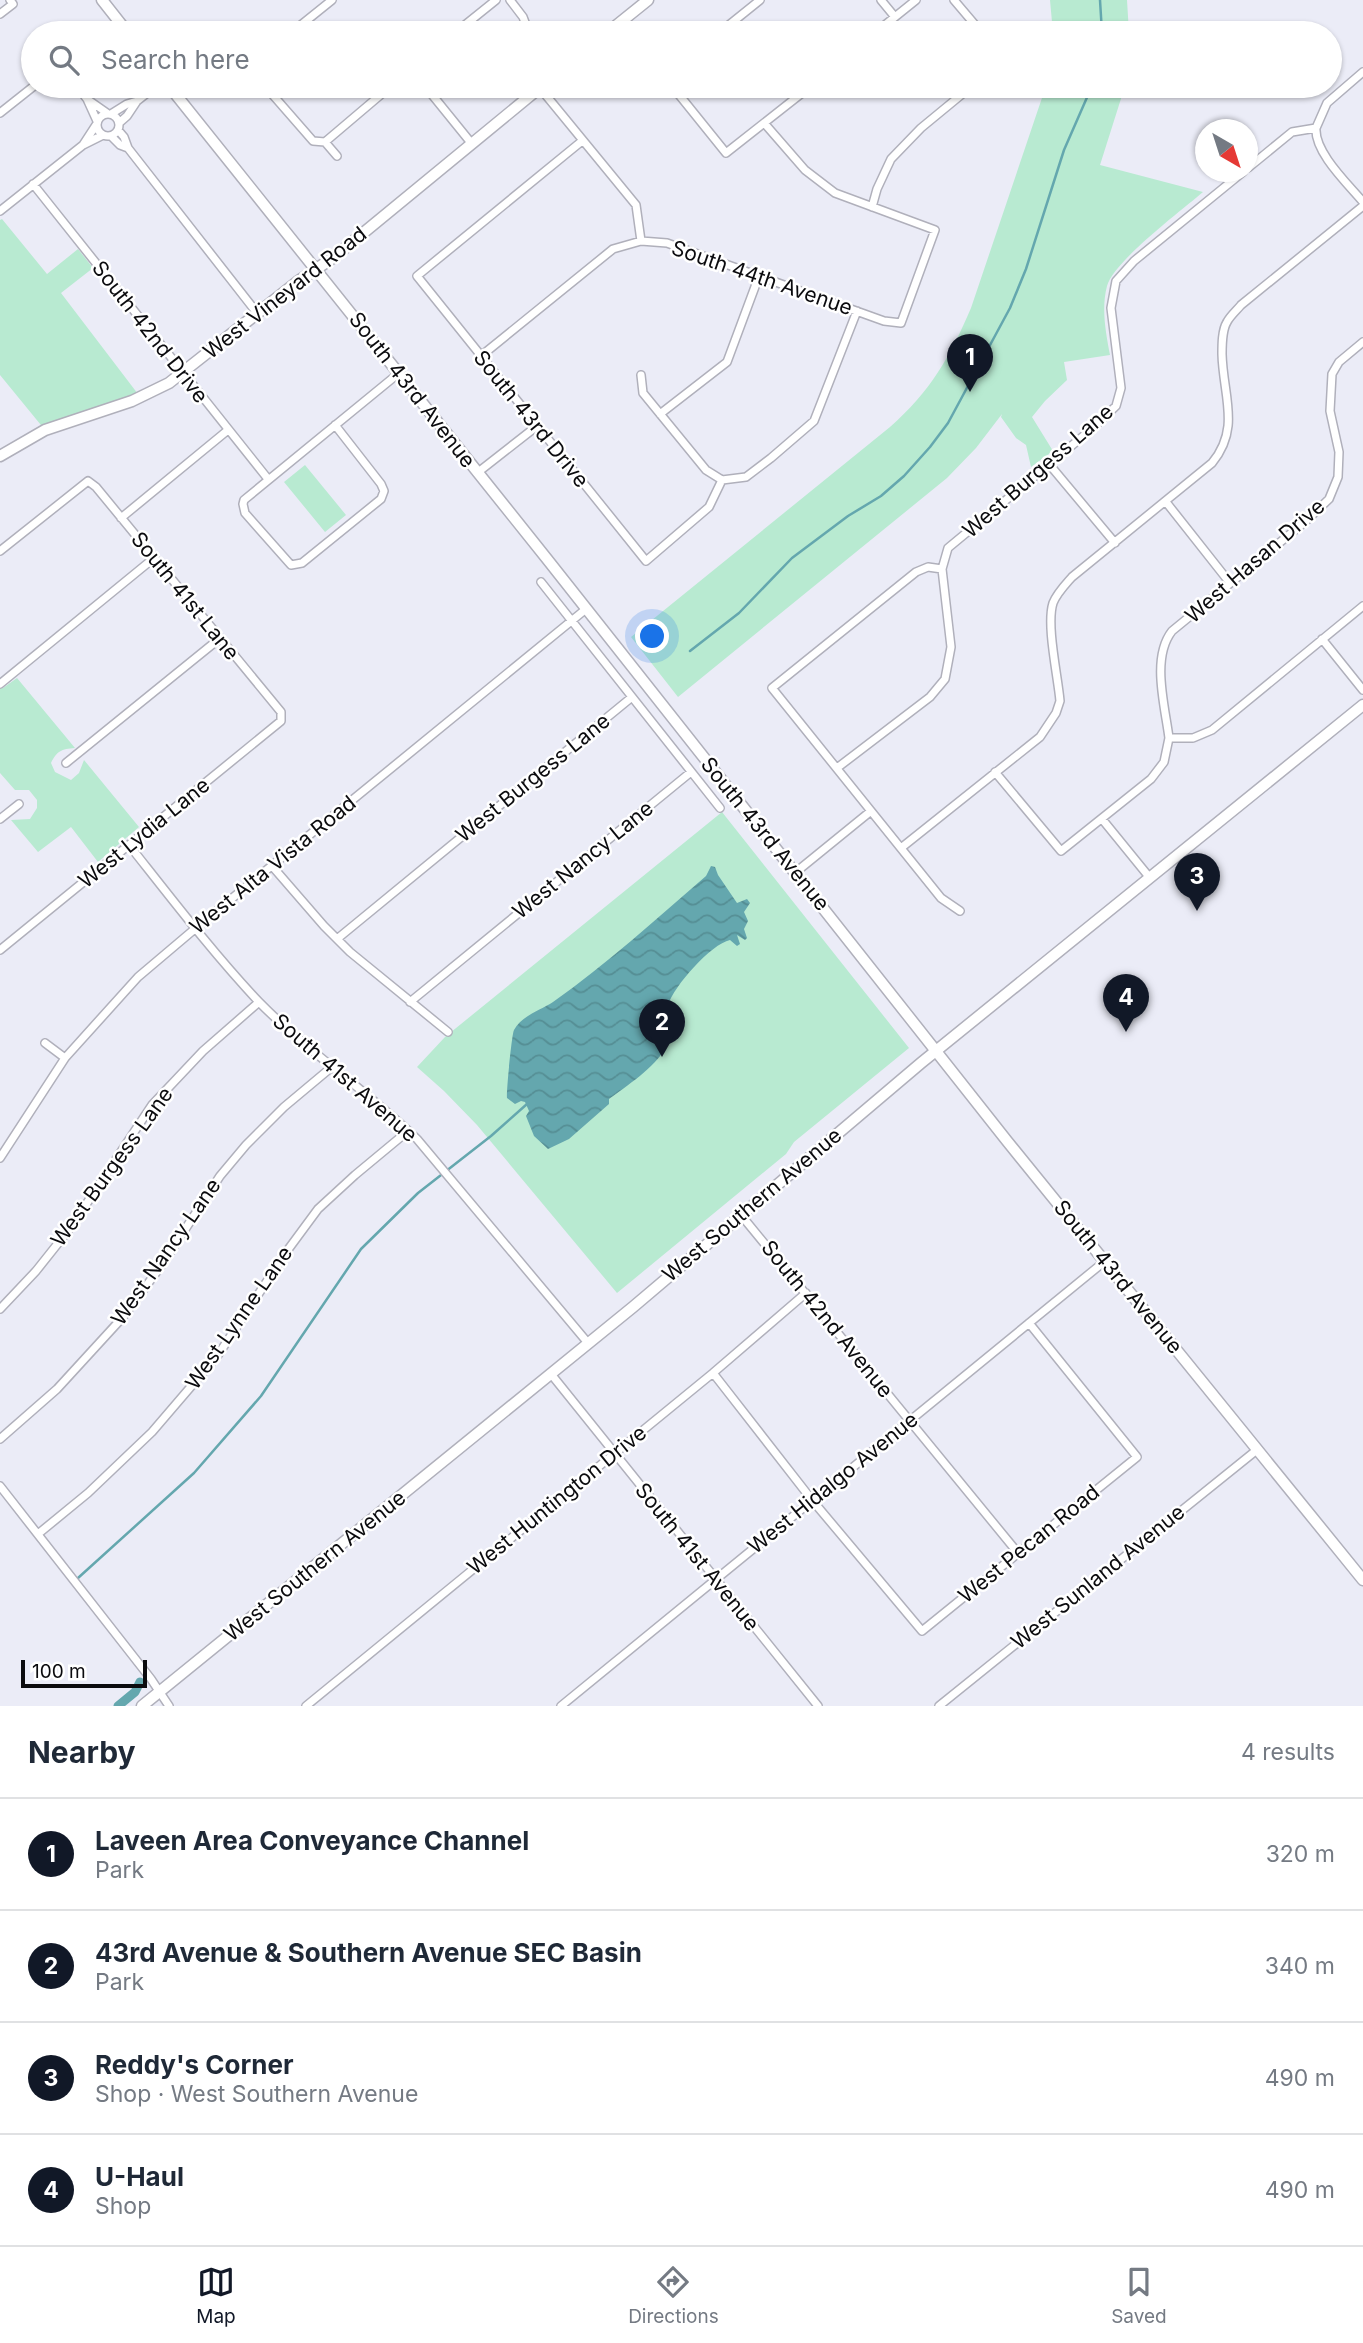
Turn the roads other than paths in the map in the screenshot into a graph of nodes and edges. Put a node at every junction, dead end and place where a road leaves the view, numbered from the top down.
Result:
1 (102, 0) edge
2 (332, 0) edge
3 (496, 0) edge
4 (510, 0) edge
5 (648, 0) edge
6 (760, 0) edge
7 (881, 0) edge
8 (916, 0) edge
9 (954, 0) edge
10 (11, 2) edge
11 (0, 14) edge
12 (895, 17) junction
13 (119, 21) edge
14 (306, 21) edge
15 (470, 21) edge
16 (524, 21) edge
17 (621, 21) edge
18 (734, 21) edge
19 (890, 21) edge
20 (972, 21) edge
21 (1363, 72) edge
22 (1342, 90) edge
23 (21, 96) edge
24 (141, 98) edge
25 (179, 98) edge
26 (275, 98) edge
27 (377, 98) edge
28 (435, 98) edge
29 (528, 98) edge
30 (550, 98) edge
31 (682, 98) edge
32 (796, 98) edge
33 (957, 98) edge
34 (1333, 98) edge
35 (88, 99) joint
36 (137, 101) junction
37 (0, 113) edge
38 (109, 114) junction
39 (97, 123) junction
40 (765, 124) junction
41 (119, 127) junction
42 (1316, 128) junction
43 (107, 136) junction
44 (583, 141) junction
45 (325, 142) junction
46 (472, 144) junction
47 (83, 145) junction
48 (128, 148) junction
49 (337, 156) dead end
50 (1258, 160) edge
51 (1231, 182) edge
52 (33, 184) junction
53 (1363, 204) edge
54 (872, 207) junction
55 (0, 211) edge
56 (641, 241) junction
57 (315, 270) junction
58 (759, 276) junction
59 (857, 311) junction
60 (257, 313) junction
61 (1363, 342) edge
62 (481, 356) junction
63 (183, 373) junction
64 (399, 373) junction
65 (641, 375) dead end
66 (660, 414) junction
67 (335, 425) junction
68 (537, 426) junction
69 (228, 430) junction
70 (1, 454) edge
71 (1049, 464) junction
72 (477, 473) junction
73 (268, 479) junction
74 (722, 480) junction
75 (1166, 502) junction
76 (121, 518) junction
77 (1115, 543) junction
78 (0, 551) edge
79 (154, 558) junction
80 (942, 569) junction
81 (541, 582) dead end
82 (1230, 583) junction
83 (1363, 606) edge
84 (586, 609) junction
85 (571, 621) junction
86 (219, 639) junction
87 (1322, 639) junction
88 (0, 684) edge
89 (1363, 690) edge
90 (632, 697) junction
91 (1363, 705) edge
92 (281, 712) joint
93 (1169, 738) junction
94 (66, 763) dead end
95 (837, 768) junction
96 (691, 772) junction
97 (995, 772) junction
98 (19, 804) dead end
99 (720, 808) dead end
100 (871, 811) junction
101 (0, 819) edge
102 (1102, 819) junction
103 (129, 845) junction
104 (901, 848) junction
105 (272, 866) junction
106 (796, 872) junction
107 (1150, 878) junction
108 (960, 911) dead end
109 (196, 928) junction
110 (337, 939) junction
111 (0, 950) edge
112 (259, 1002) junction
113 (411, 1002) junction
114 (448, 1032) dead end
115 (45, 1043) dead end
116 (936, 1051) junction
117 (65, 1058) junction
118 (332, 1066) junction
119 (408, 1131) junction
120 (1, 1154) edge
121 (741, 1215) junction
122 (1105, 1261) junction
123 (806, 1293) junction
124 (0, 1309) edge
125 (1029, 1323) junction
126 (588, 1343) junction
127 (713, 1373) junction
128 (551, 1374) junction
129 (910, 1420) junction
130 (0, 1439) edge
131 (1258, 1449) junction
132 (613, 1453) junction
133 (0, 1486) edge
134 (812, 1500) junction
135 (38, 1534) junction
136 (1018, 1553) junction
137 (716, 1580) junction
138 (1363, 1580) edge
139 (160, 1691) junction
140 (142, 1706) edge
141 (169, 1706) edge
142 (306, 1706) edge
143 (561, 1706) edge
144 (817, 1706) edge
145 (939, 1706) edge

1 - 13 main road
2 - 14 street
3 - 15 street
4 - 16 street
5 - 17 main road
6 - 18 street
7 - 12 street
8 - 12 street
9 - 20 street
10 - 11 street
12 - 19 street
21 - 22 street
23 - 37 street
24 - 36 street
25 - 57 main road, South 43rd Avenue
26 - 45 street
27 - 45 street
28 - 46 street
29 - 46 main road, West Vineyard Road
30 - 44 street
31 - 40 street
32 - 40 street
33 - 54 street
34 - 42 street
35 - 38 street
35 - 39 street
36 - 38 street
36 - 41 street
38 - 39 street
38 - 41 street
39 - 43 street
39 - 47 street
40 - 54 street
41 - 43 street
41 - 48 street
42 - 50 street
42 - 53 street
43 - 47 street
43 - 48 street
44 - 56 street
44 - 62 street, South 43rd Drive
45 - 49 street
46 - 57 main road, West Vineyard Road
47 - 52 street
48 - 60 street
51 - 71 street, West Burgess Lane
52 - 55 street
52 - 63 street, South 42nd Drive
53 - 75 street
54 - 59 street, South 44th Avenue
56 - 58 street, South 44th Avenue
56 - 62 street
57 - 60 main road, West Vineyard Road
57 - 64 main road, South 43rd Avenue
58 - 59 street, South 44th Avenue
58 - 66 street
59 - 74 street
60 - 63 main road, West Vineyard Road
61 - 82 street, West Hasan Drive
62 - 68 street, South 43rd Drive
63 - 69 street, South 42nd Drive
63 - 70 main road, West Vineyard Road
64 - 67 street
64 - 72 main road, South 43rd Avenue
65 - 66 street
66 - 74 street
67 - 73 street
67 - 73 street
68 - 72 street
68 - 74 street, South 43rd Drive
69 - 73 street, South 42nd Drive
69 - 76 street
71 - 77 street
71 - 80 street, West Burgess Lane
72 - 84 main road, South 43rd Avenue
75 - 77 street
75 - 82 street
76 - 78 street, South 41st Lane
76 - 79 street, South 41st Lane
77 - 97 street
79 - 86 street, South 41st Lane
79 - 88 street
80 - 95 street
80 - 95 street
81 - 85 street, South 43rd Avenue
82 - 93 street, West Hasan Drive
83 - 87 street
84 - 85 street, West Alta Vista Road
84 - 106 main road, South 43rd Avenue
85 - 90 street, South 43rd Avenue
85 - 105 street, West Alta Vista Road
86 - 92 street, South 41st Lane
86 - 94 street
87 - 89 street
87 - 93 street
90 - 96 street, South 43rd Avenue
90 - 110 street, West Burgess Lane
91 - 107 main road, West Southern Avenue
92 - 103 street, West Lydia Lane
93 - 102 street
95 - 100 street
96 - 99 street, South 43rd Avenue
96 - 113 street, West Nancy Lane
97 - 102 street
97 - 104 street
98 - 101 street
100 - 104 street
100 - 106 street
102 - 107 street
103 - 109 street, South 41st Avenue
103 - 111 street, West Lydia Lane
104 - 108 street
105 - 109 street, West Alta Vista Road
105 - 110 street
106 - 116 main road, South 43rd Avenue
107 - 116 main road, West Southern Avenue
109 - 112 street, South 41st Avenue
109 - 117 street, West Alta Vista Road
110 - 113 street
112 - 118 street, South 41st Avenue
112 - 124 street, West Burgess Lane
113 - 114 street
115 - 117 street
116 - 121 main road, West Southern Avenue
116 - 122 main road, South 43rd Avenue
117 - 120 street, West Alta Vista Road
118 - 119 street, South 41st Avenue
118 - 130 street, West Nancy Lane
119 - 126 street, South 41st Avenue
119 - 135 street, West Lynne Lane
121 - 123 street, South 42nd Avenue
121 - 126 main road, West Southern Avenue
122 - 125 street, West Hidalgo Avenue
122 - 131 main road, South 43rd Avenue
123 - 127 street, West Huntington Drive
123 - 129 street, South 42nd Avenue
125 - 129 street, West Hidalgo Avenue
125 - 136 street, West Pecan Road
126 - 128 main road, West Southern Avenue
127 - 132 street, West Huntington Drive
127 - 134 street
128 - 132 street, South 41st Avenue
128 - 139 main road, West Southern Avenue
129 - 134 street, West Hidalgo Avenue
129 - 136 street, South 42nd Avenue
131 - 138 main road, South 43rd Avenue
131 - 145 street, West Sunland Avenue
132 - 137 street, South 41st Avenue
132 - 142 street, West Huntington Drive
133 - 135 street
134 - 136 street, West Pecan Road
134 - 137 street, West Hidalgo Avenue
135 - 139 street
137 - 143 street, West Hidalgo Avenue
137 - 144 street, South 41st Avenue
139 - 140 main road, West Southern Avenue
139 - 141 street

